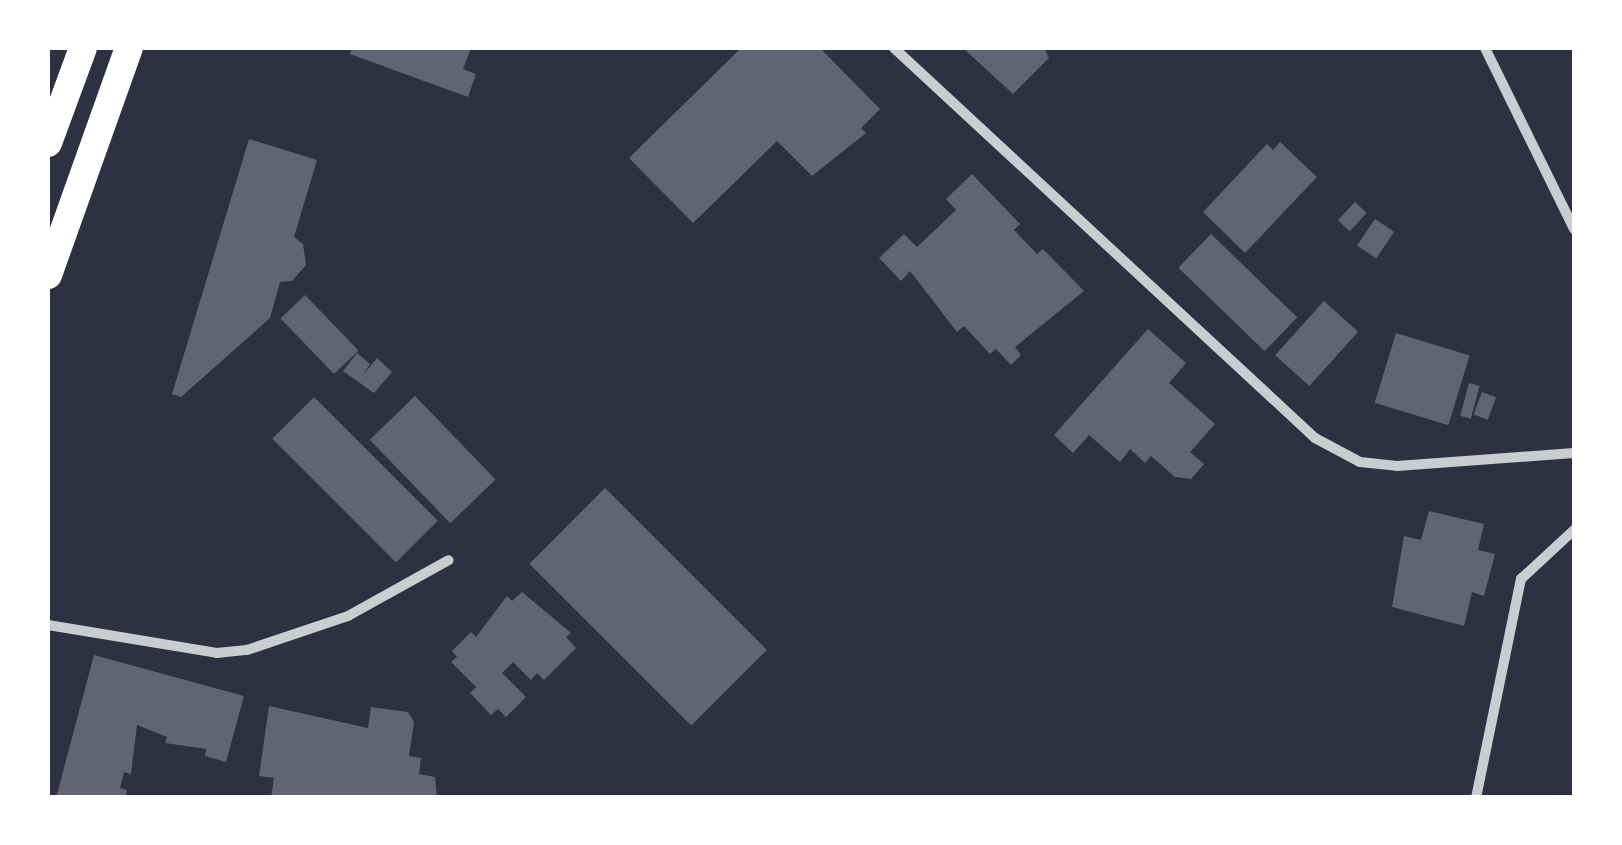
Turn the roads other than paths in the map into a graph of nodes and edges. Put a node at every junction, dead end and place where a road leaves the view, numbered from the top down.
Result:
1 (82, 48) edge
2 (129, 48) edge
3 (894, 48) edge
4 (1485, 48) edge
5 (48, 143) edge
6 (1574, 229) edge
7 (48, 275) edge
8 (1574, 454) edge
9 (1574, 530) edge
10 (450, 560) dead end
11 (48, 625) edge
12 (1476, 798) edge

1 - 5 highway
2 - 7 highway
3 - 8 street
4 - 6 street
9 - 12 street
10 - 11 street

